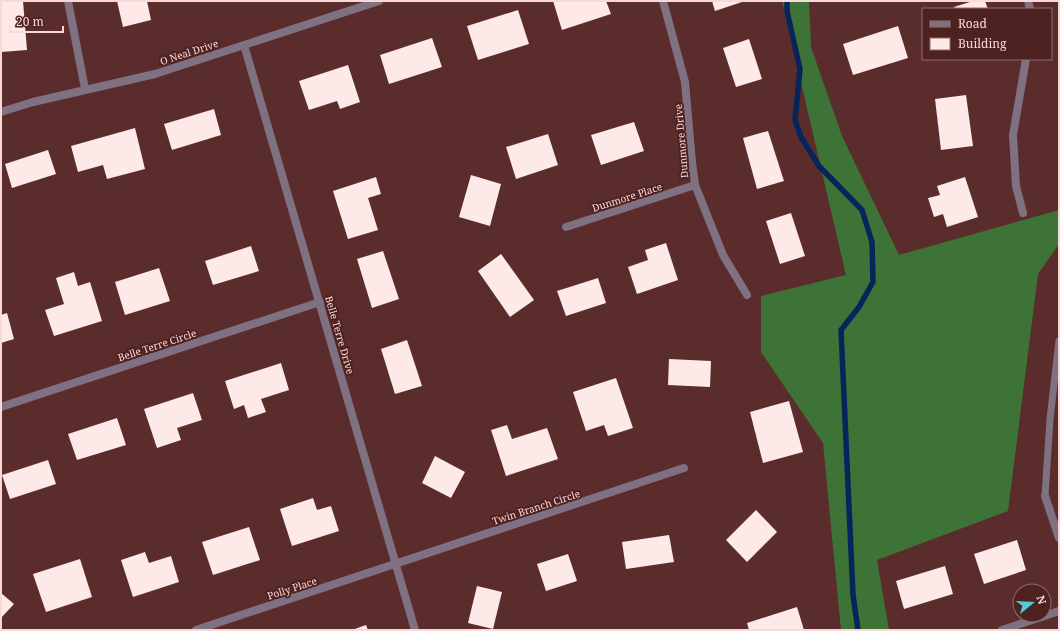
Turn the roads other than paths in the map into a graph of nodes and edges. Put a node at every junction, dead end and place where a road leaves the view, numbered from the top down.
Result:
1 (68, 1) edge
2 (379, 1) edge
3 (663, 1) edge
4 (244, 45) junction
5 (1026, 60) edge
6 (85, 89) junction
7 (1, 112) edge
8 (695, 185) junction
9 (1024, 213) dead end
10 (566, 227) dead end
11 (747, 295) dead end
12 (320, 302) junction
13 (1059, 341) edge
14 (1, 407) edge
15 (684, 468) dead end
16 (1045, 496) joint
17 (1059, 538) edge
18 (394, 564) junction
19 (1059, 611) edge
20 (196, 630) edge
21 (415, 630) edge
22 (1002, 630) edge

1 - 6 street
2 - 4 street, O Neal Drive
3 - 8 street, Dunmore Drive
4 - 6 street, O Neal Drive
4 - 12 street, Belle Terre Drive
5 - 9 street
6 - 7 street, O Neal Drive
8 - 10 street, Dunmore Place
8 - 11 street, Dunmore Drive
12 - 14 street, Belle Terre Circle
12 - 18 street, Belle Terre Drive
13 - 16 lane
15 - 18 street, Twin Branch Circle
16 - 17 street
18 - 20 street, Polly Place
18 - 21 street, Belle Terre Drive
19 - 22 street

